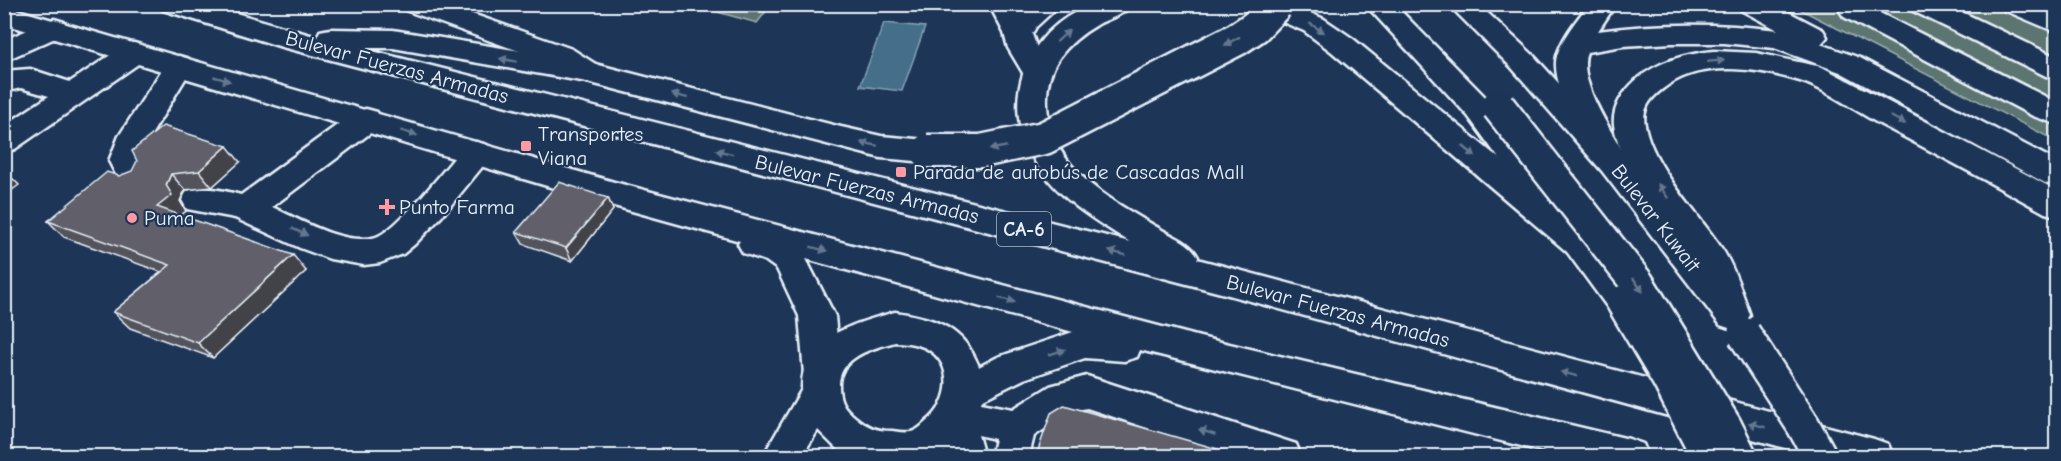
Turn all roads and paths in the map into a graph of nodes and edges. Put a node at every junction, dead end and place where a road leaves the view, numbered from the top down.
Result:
1 (173, 4) edge
2 (415, 4) edge
3 (1004, 4) edge
4 (1048, 4) edge
5 (1118, 4) edge
6 (1264, 4) edge
7 (1277, 4) edge
8 (1378, 4) edge
9 (1402, 4) edge
10 (1440, 4) edge
11 (1461, 4) edge
12 (1603, 4) edge
13 (1751, 4) edge
14 (1921, 4) edge
15 (2014, 4) edge
16 (1857, 8) edge
17 (4, 15) edge
18 (2056, 23) edge
19 (54, 28) junction
20 (1017, 31) junction
21 (1811, 36) junction
22 (292, 40) junction
23 (1576, 44) junction
24 (134, 53) junction
25 (179, 66) junction
26 (2056, 69) edge
27 (1036, 71) junction
28 (7, 72) edge
29 (587, 72) junction
30 (73, 94) junction
31 (2056, 114) edge
32 (366, 120) junction
33 (1582, 130) junction
34 (4, 141) edge
35 (476, 153) junction
36 (1613, 163) junction
37 (2056, 165) edge
38 (2056, 175) edge
39 (133, 178) edge
40 (614, 194) junction
41 (198, 200) dead end
42 (2056, 204) edge
43 (246, 209) junction
44 (1584, 247) junction
45 (1225, 280) junction
46 (1738, 324) junction
47 (1200, 352) junction
48 (820, 385) junction
49 (959, 408) junction
50 (1014, 441) edge
51 (869, 454) edge
52 (782, 456) edge
53 (965, 456) edge
54 (1282, 456) edge
55 (1629, 456) edge
56 (1708, 456) edge
57 (1740, 456) edge
58 (1820, 456) edge
59 (1874, 456) edge

1 - 22 main road, Bulevar Fuerzas Armadas / CA-6
2 - 29 main road
3 - 20 main road
4 - 20 main road
27 -> 5 main road
6 -> 44 main road
7 -> 29 main road, bridge
8 - 44 main road
9 -> 57 main road, bridge
10 - 33 main road
11 - 33 main road, Bulevar Kuwait
12 - 23 main road
13 - 21 main road
14 - 26 main road
15 - 18 main road
16 - 21 main road
16 - 31 main road
17 - 19 main road
19 - 24 main road
19 - 28 main road
20 - 27 main road
21 - 37 main road
29 -> 22 main road
45 -> 22 main road, Bulevar Fuerzas Armadas / CA-6
23 - 36 main road
23 - 38 main road
24 - 25 main road
24 - 30 main road
25 -> 32 main road
25 - 39 main road
27 - 45 main road
28 - 30 main road
30 - 34 main road
32 -> 35 main road
32 - 43 main road
33 - 36 main road, Bulevar Kuwait
35 - 40 main road
43 -> 35 main road
36 - 46 main road, Bulevar Kuwait
40 -> 47 main road
40 - 48 main road
41 - 43 main road
46 -> 42 main road
44 - 56 main road, bridge
59 -> 45 main road, Bulevar Fuerzas Armadas / CA-6
46 - 58 main road, Bulevar Kuwait, bridge
49 -> 47 main road
47 - 55 main road
48 - 49 main road
48 - 51 main road
48 - 52 main road
49 - 50 main road
49 - 51 main road
49 - 53 main road
54 -> 50 main road

